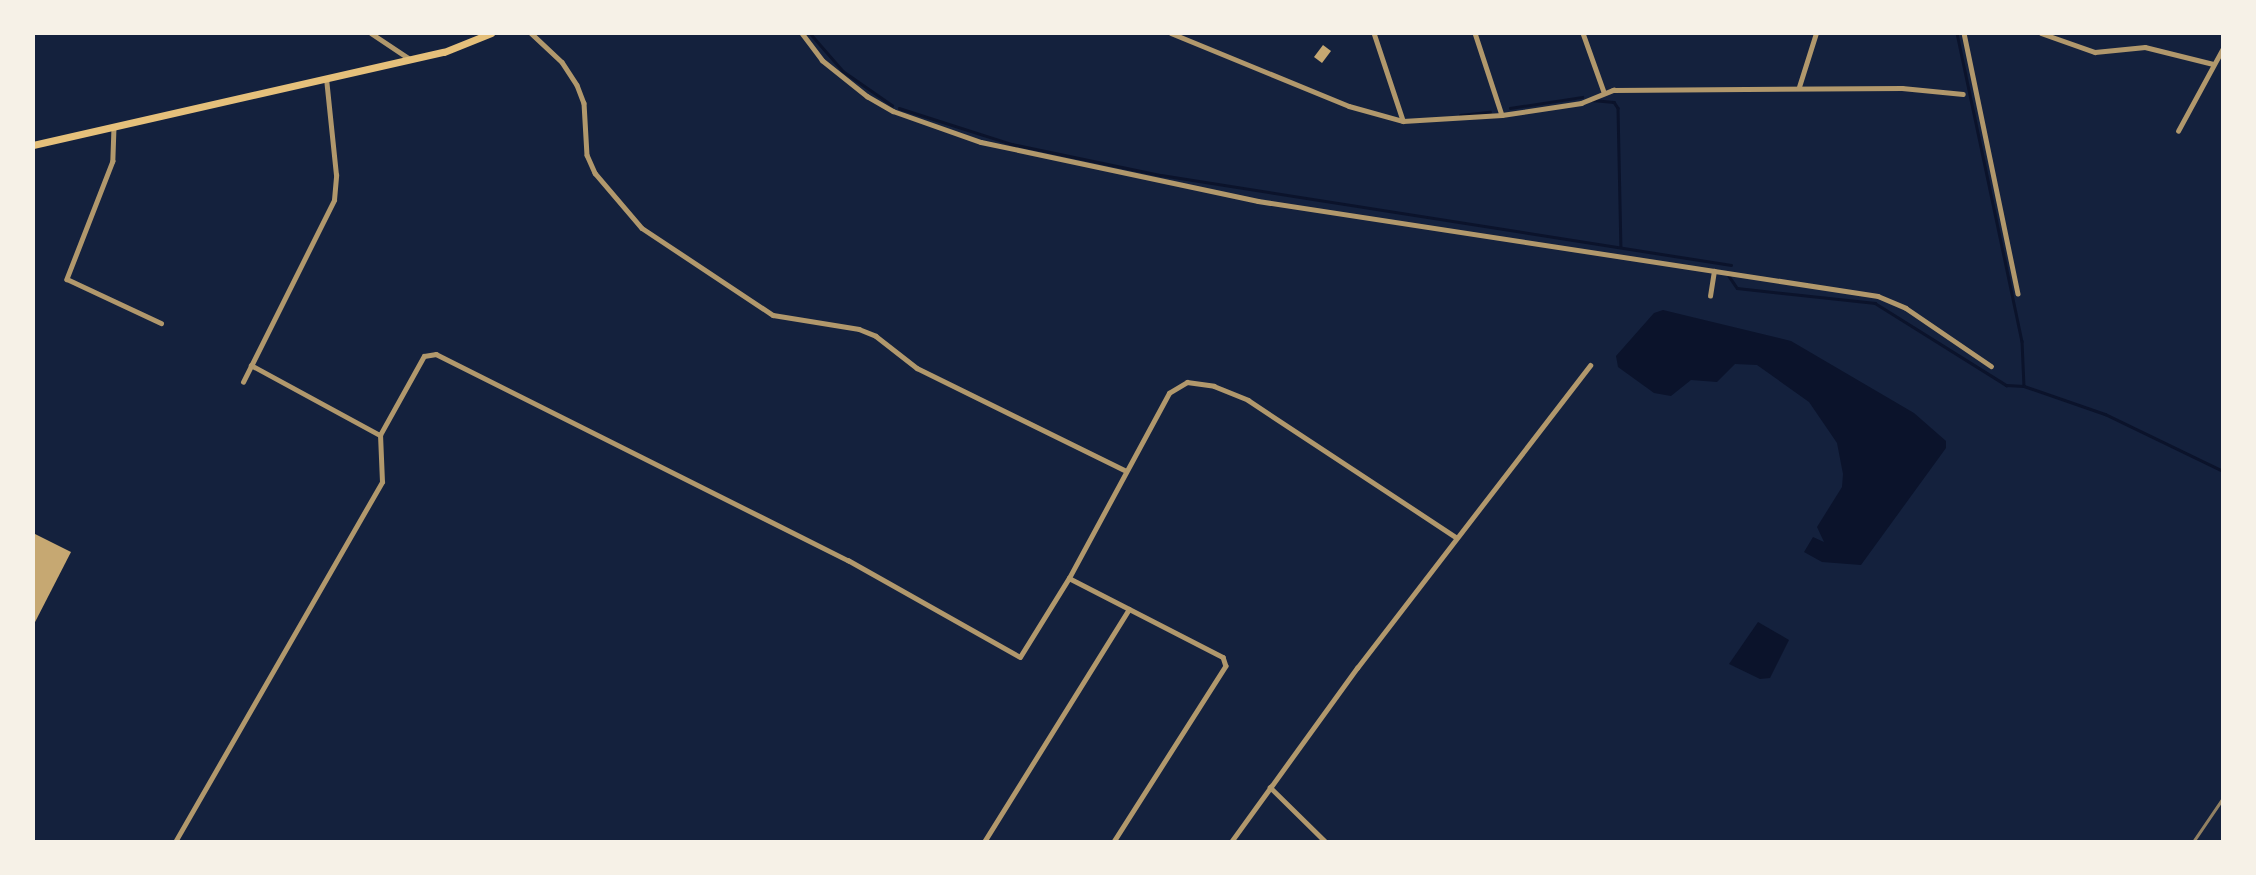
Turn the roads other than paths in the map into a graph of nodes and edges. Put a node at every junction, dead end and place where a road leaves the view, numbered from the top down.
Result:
1 (371, 33) edge
2 (491, 33) edge
3 (531, 33) edge
4 (802, 33) edge
5 (1171, 33) edge
6 (1374, 33) edge
7 (1475, 33) edge
8 (1583, 33) edge
9 (1816, 33) edge
10 (1964, 33) edge
11 (2041, 33) edge
12 (2223, 48) edge
13 (410, 60) junction
14 (2213, 64) junction
15 (326, 78) junction
16 (1799, 87) junction
17 (1604, 92) junction
18 (1963, 94) dead end
19 (1502, 115) junction
20 (1403, 121) junction
21 (114, 127) junction
22 (2178, 131) dead end
23 (33, 145) edge
24 (1714, 271) junction
25 (2018, 293) dead end
26 (1710, 296) dead end
27 (161, 323) dead end
28 (251, 365) junction
29 (1590, 365) dead end
30 (1991, 366) dead end
31 (243, 382) dead end
32 (380, 435) junction
33 (1126, 471) junction
34 (1456, 537) junction
35 (1069, 578) junction
36 (1129, 609) junction
37 (1270, 787) junction
38 (175, 842) edge
39 (984, 842) edge
40 (1114, 842) edge
41 (1231, 842) edge
42 (1326, 842) edge

1 - 13 street
2 - 13 main road
3 - 33 street
4 - 24 street
5 - 20 street
6 - 20 street
7 - 19 street
8 - 17 street
9 - 16 street
10 - 25 street
11 - 14 street
12 - 14 street
13 - 15 main road
14 - 22 street
15 - 21 main road
15 - 28 street
16 - 17 street
16 - 18 street
17 - 19 street
19 - 20 street
21 - 23 main road
21 - 27 street
24 - 26 street
24 - 30 street
28 - 31 street
28 - 32 street
29 - 34 street
32 - 35 street
32 - 38 street
33 - 34 street
33 - 35 street
34 - 37 street
35 - 36 street
36 - 39 street
36 - 40 street
37 - 41 street
37 - 42 street

